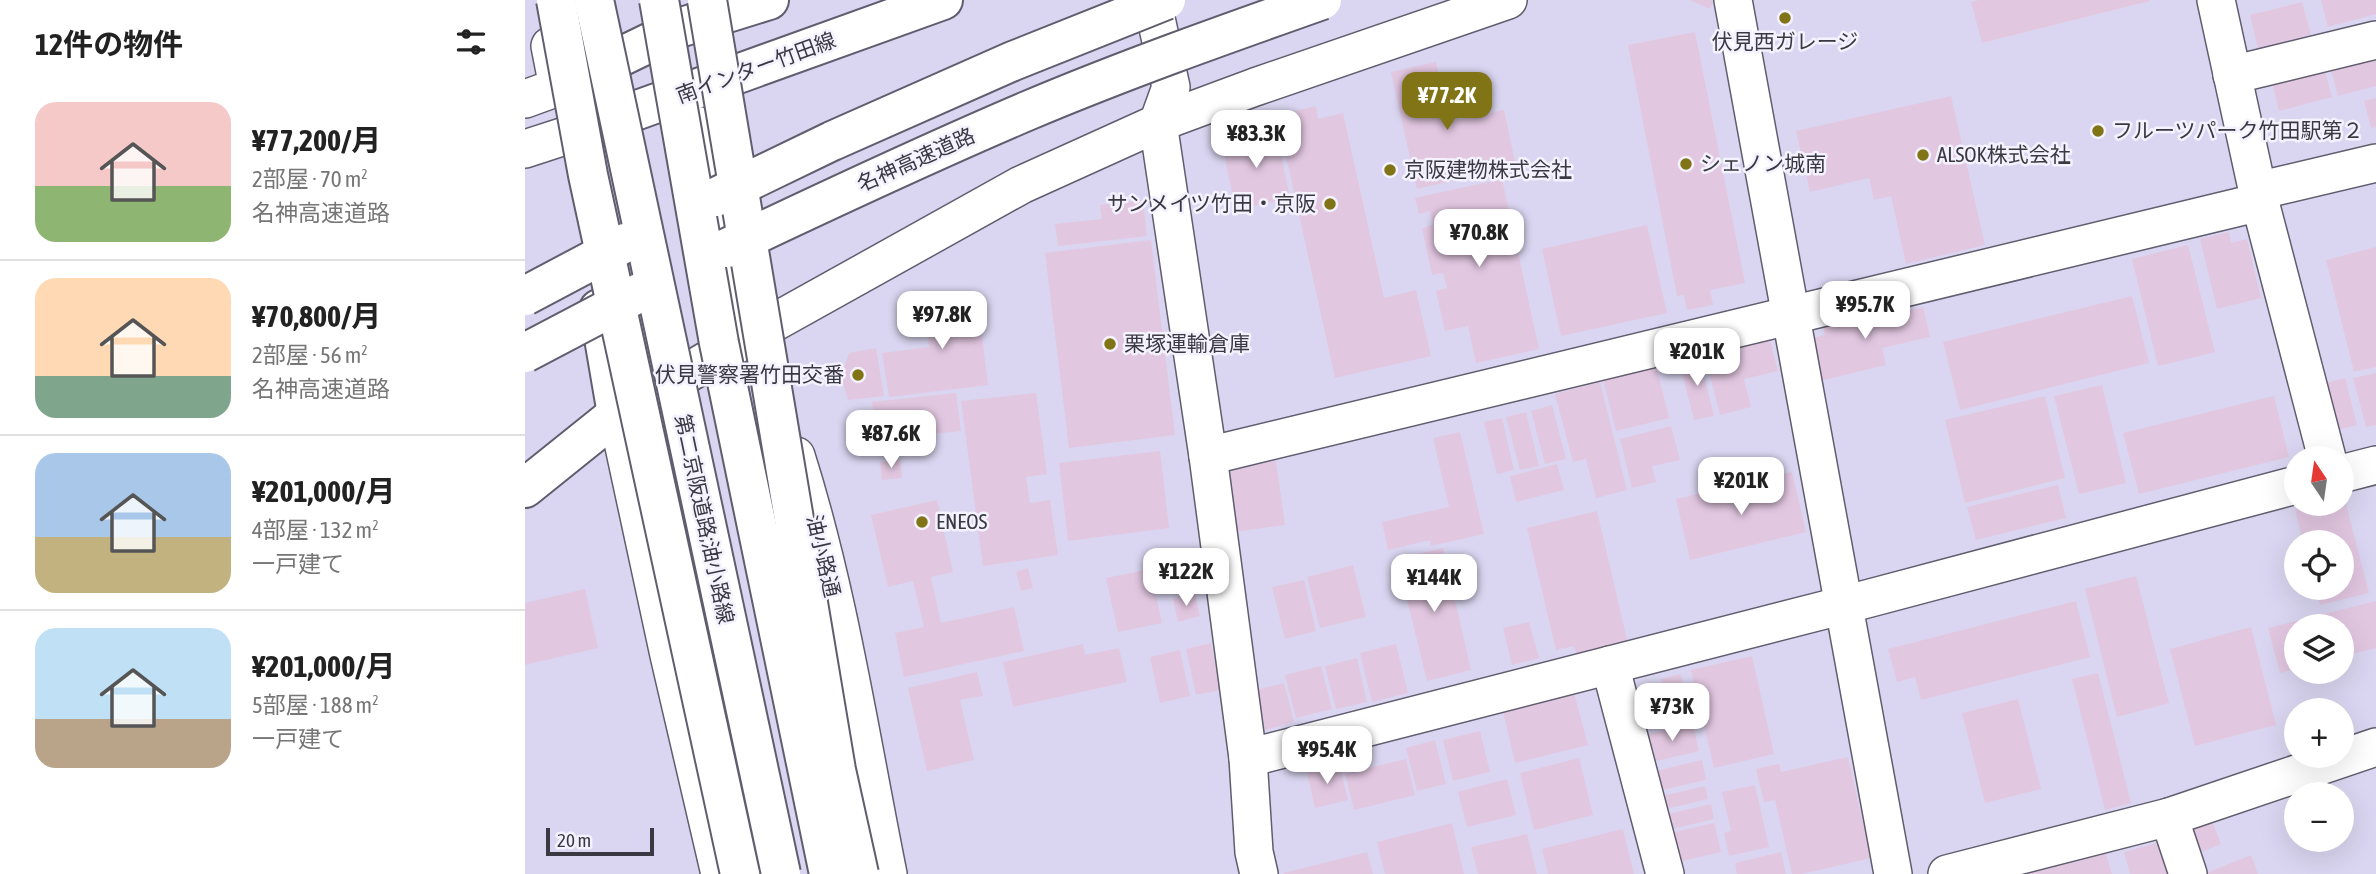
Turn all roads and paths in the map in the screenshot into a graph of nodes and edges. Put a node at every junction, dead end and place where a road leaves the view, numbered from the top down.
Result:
1 (541, 0) edge
2 (556, 0) edge
3 (594, 0) edge
4 (769, 0) edge
5 (943, 0) edge
6 (1152, 0) edge
7 (1166, 0) edge
8 (1322, 0) edge
9 (1508, 0) edge
10 (1733, 0) edge
11 (2216, 0) edge
12 (681, 7) edge
13 (2376, 40) edge
14 (2232, 75) junction
15 (692, 91) junction
16 (542, 93) edge
17 (1158, 123) junction
18 (568, 135) junction
19 (525, 149) edge
20 (2376, 163) edge
21 (2258, 197) junction
22 (525, 296) edge
23 (1791, 316) junction
24 (757, 332) junction
25 (525, 353) edge
26 (617, 414) junction
27 (2324, 446) edge
28 (1208, 456) junction
29 (2376, 466) edge
30 (2354, 471) edge
31 (525, 488) edge
32 (2284, 488) edge
33 (1844, 605) junction
34 (1610, 665) junction
35 (2376, 747) edge
36 (1248, 758) junction
37 (2169, 817) junction
38 (720, 874) edge
39 (740, 874) edge
40 (781, 874) edge
41 (829, 874) edge
42 (859, 874) edge
43 (888, 874) edge
44 (1259, 874) edge
45 (1665, 874) edge
46 (1893, 874) edge
47 (1947, 874) edge
48 (2188, 874) edge

1 - 16 street
2 - 39 main road, bridge
3 - 40 main road, 第二京阪道路;油小路線, bridge
4 - 12 main road
5 - 15 main road, 南インター竹田線
6 - 17 street
7 - 22 main road, bridge
8 - 25 main road, 名神高速道路, bridge
9 - 17 street
10 - 23 street
11 - 14 street
12 - 15 main road, 油小路通
12 - 16 main road
12 - 41 main road, bridge
12 - 42 main road, bridge
13 - 14 street
14 - 21 street
15 - 18 main road, 南インター竹田線
15 - 24 main road, 油小路通
16 - 18 main road
17 - 24 street
17 - 28 street
18 - 19 street
18 - 26 main road
20 - 21 street
21 - 23 street
21 - 27 street
23 - 28 street
23 - 33 street
24 - 26 main road
24 - 43 street, 油小路通
26 - 31 main road
26 - 38 street
28 - 36 street
29 - 30 street
32 - 33 street
33 - 34 street
33 - 46 street
34 - 36 street
34 - 45 street
35 - 37 street
36 - 44 street
37 - 47 street
37 - 48 street

